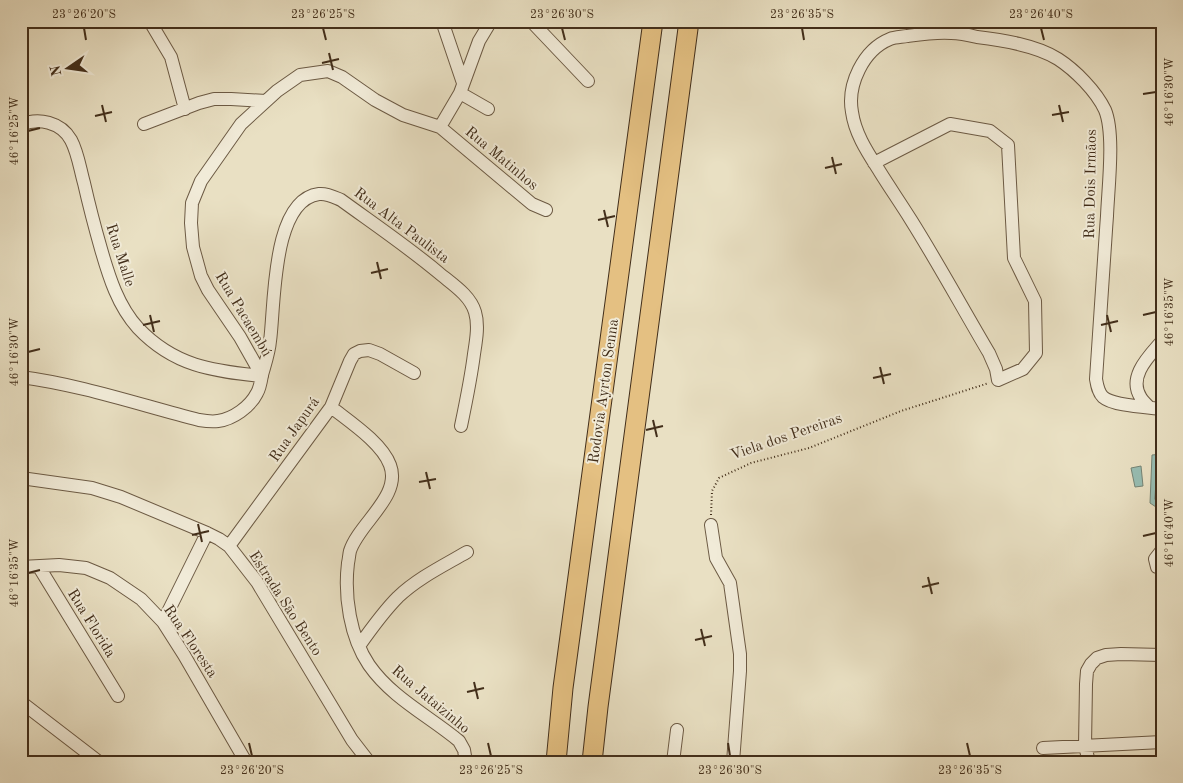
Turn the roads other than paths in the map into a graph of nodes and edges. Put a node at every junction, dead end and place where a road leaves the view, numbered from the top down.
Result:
1 (442, 21) edge
2 (491, 21) edge
3 (531, 21) edge
4 (653, 21) edge
5 (689, 21) edge
6 (152, 25) dead end
7 (588, 81) dead end
8 (462, 88) junction
9 (266, 101) junction
10 (185, 109) junction
11 (488, 110) dead end
12 (144, 124) dead end
13 (21, 126) edge
14 (440, 127) junction
15 (874, 162) junction
16 (546, 210) dead end
17 (1162, 341) edge
18 (414, 373) dead end
19 (262, 376) junction
20 (21, 377) edge
21 (332, 408) junction
22 (1155, 408) edge
23 (461, 426) dead end
24 (21, 478) edge
25 (711, 525) road end
26 (208, 533) junction
27 (229, 546) junction
28 (1162, 550) edge
29 (467, 552) dead end
30 (38, 566) junction
31 (21, 567) edge
32 (1160, 568) edge
33 (162, 622) junction
34 (359, 646) junction
35 (1162, 655) edge
36 (118, 696) dead end
37 (21, 702) edge
38 (677, 730) dead end
39 (1162, 742) edge
40 (1085, 746) junction
41 (1043, 748) dead end
42 (99, 762) edge
43 (246, 762) edge
44 (369, 762) edge
45 (466, 762) edge
46 (556, 762) edge
47 (592, 762) edge
48 (673, 762) edge
49 (733, 762) edge
50 (1089, 762) edge

1 - 8 street
2 - 8 street
3 - 7 street
4 - 46 highway, Rodovia Ayrton Senna
5 - 47 highway
6 - 10 street
8 - 11 street
8 - 14 street
9 - 10 street
9 - 14 street, Rua Pacaembú
9 - 19 street, Rua Pacaembú
10 - 12 street
13 - 19 street, Rua Malle
14 - 16 street, Rua Matinhos
15 - 15 street, Rua Dois Irmãos
15 - 22 street, Rua Dois Irmãos
17 - 22 street
18 - 21 street, Rua Japurá
19 - 20 street, Rua Alta Paulista
19 - 23 street, Rua Alta Paulista
21 - 27 street, Rua Japurá
21 - 34 street, Rua Jataizinho
24 - 26 street, Estrada São Bento
25 - 49 street
26 - 27 street, Estrada São Bento
26 - 33 street
27 - 44 street, Estrada São Bento
28 - 32 street
29 - 34 street
30 - 31 street, Rua Floresta
30 - 33 street, Rua Floresta
30 - 36 street, Rua Florida
33 - 43 street, Rua Floresta
34 - 45 street, Rua Jataizinho
35 - 40 street
37 - 42 street
38 - 48 street
39 - 40 street
40 - 41 street
40 - 50 street

